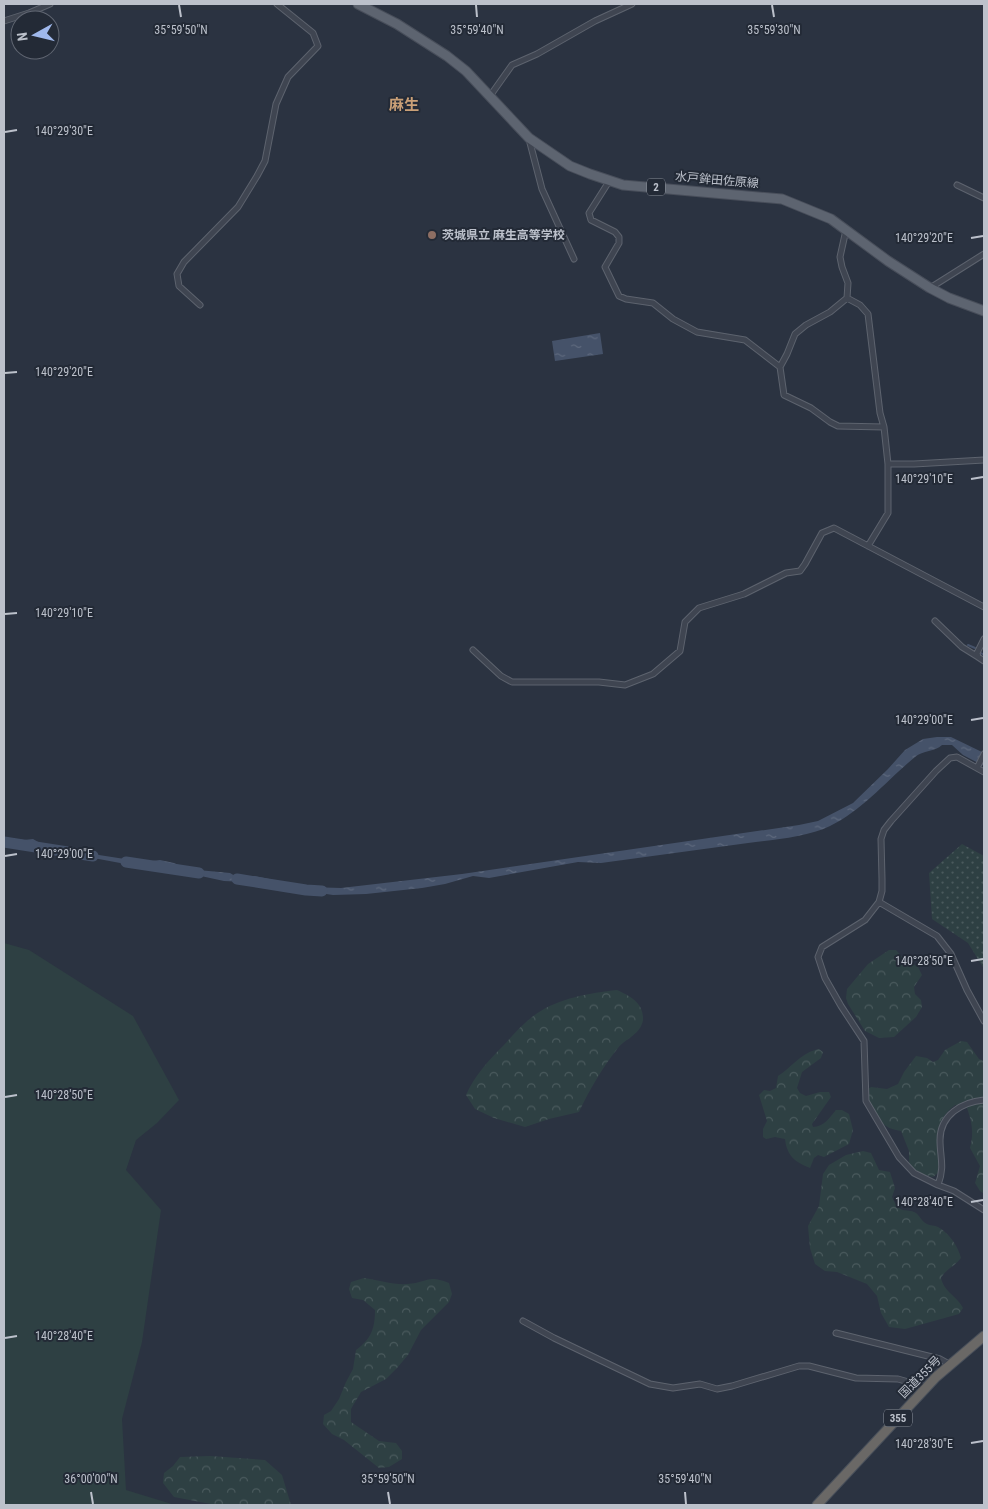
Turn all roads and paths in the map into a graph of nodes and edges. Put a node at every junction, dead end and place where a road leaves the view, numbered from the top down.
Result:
1 (50, 4) edge
2 (277, 4) edge
3 (358, 4) edge
4 (632, 4) edge
5 (4, 21) edge
6 (490, 96) junction
7 (529, 138) junction
8 (608, 179) junction
9 (957, 185) dead end
10 (984, 198) edge
11 (846, 230) junction
12 (984, 254) edge
13 (574, 259) dead end
14 (930, 288) junction
15 (847, 298) junction
16 (200, 305) dead end
17 (984, 305) edge
18 (980, 310) edge
19 (780, 367) junction
20 (884, 427) junction
21 (984, 460) edge
22 (888, 464) junction
23 (868, 546) junction
24 (984, 607) edge
25 (935, 621) dead end
26 (984, 639) edge
27 (474, 650) dead end
28 (978, 657) junction
29 (984, 661) edge
30 (984, 754) edge
31 (977, 767) junction
32 (984, 772) edge
33 (880, 902) junction
34 (984, 1021) edge
35 (984, 1100) edge
36 (938, 1185) junction
37 (984, 1210) edge
38 (523, 1320) dead end
39 (836, 1333) dead end
40 (984, 1336) edge
41 (949, 1364) junction
42 (926, 1387) junction
43 (817, 1505) edge

1 - 5 street
2 - 16 street
3 - 6 main road, 水戸鉾田佐原線 / 2
4 - 6 street
6 - 7 main road, 水戸鉾田佐原線 / 2
7 - 8 main road, 水戸鉾田佐原線 / 2
7 - 13 street
8 - 11 main road, 水戸鉾田佐原線 / 2
8 - 19 street
9 - 10 street
11 - 14 main road, 水戸鉾田佐原線 / 2
11 - 15 street
12 - 14 street
14 - 18 main road, 水戸鉾田佐原線 / 2
15 - 19 street
15 - 20 street
17 - 18 street
19 - 20 street
20 - 22 street
21 - 22 street
22 - 23 street
23 - 24 street
23 - 27 street
25 - 28 street
26 - 28 street
28 - 29 street
30 - 31 street
31 - 32 street
31 - 33 street
33 - 34 street
33 - 36 street
35 - 36 street
36 - 37 street
38 - 42 street
39 - 41 street
40 - 41 highway, 国道355号 / 355
41 - 42 highway, 国道355号 / 355
42 - 43 highway, 国道355号 / 355

